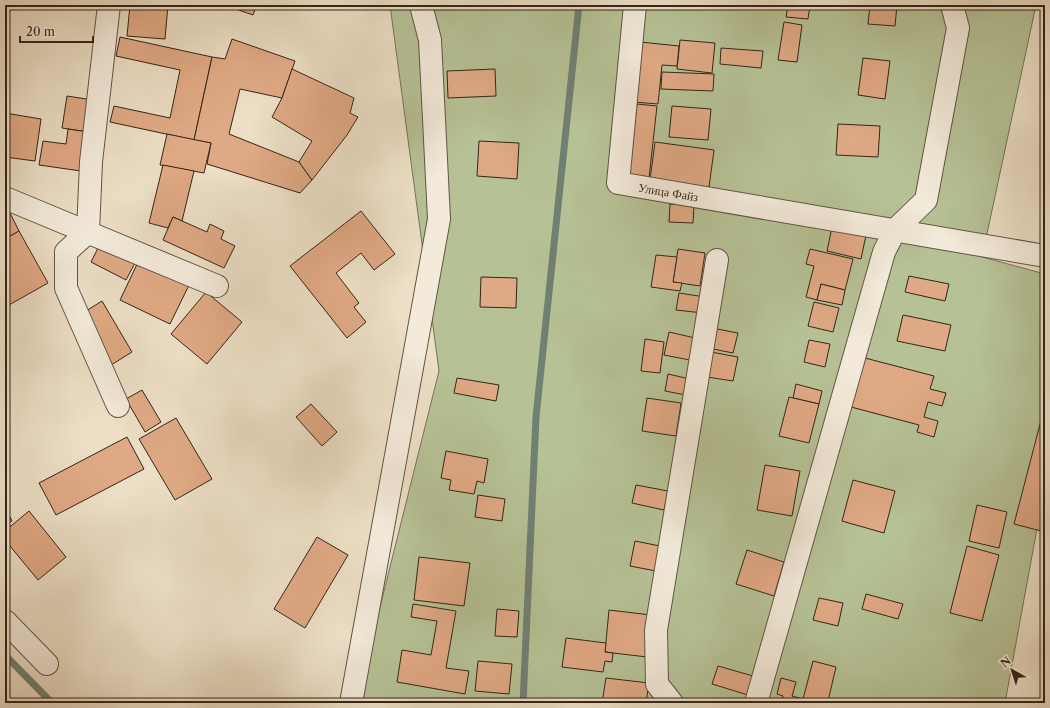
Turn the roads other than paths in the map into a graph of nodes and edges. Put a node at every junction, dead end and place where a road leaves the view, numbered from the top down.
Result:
1 (109, 5) edge
2 (421, 5) edge
3 (635, 5) edge
4 (952, 5) edge
5 (5, 198) edge
6 (895, 230) junction
7 (88, 232) junction
8 (1045, 256) edge
9 (717, 260) dead end
10 (217, 286) dead end
11 (118, 406) dead end
12 (5, 621) edge
13 (47, 664) dead end
14 (351, 703) edge
15 (672, 703) edge
16 (756, 703) edge

1 - 7 street
2 - 14 street
3 - 6 street, Улица Файз
4 - 6 street
5 - 7 street
6 - 8 street
6 - 16 street
7 - 10 street
7 - 11 street
9 - 15 street
12 - 13 street

